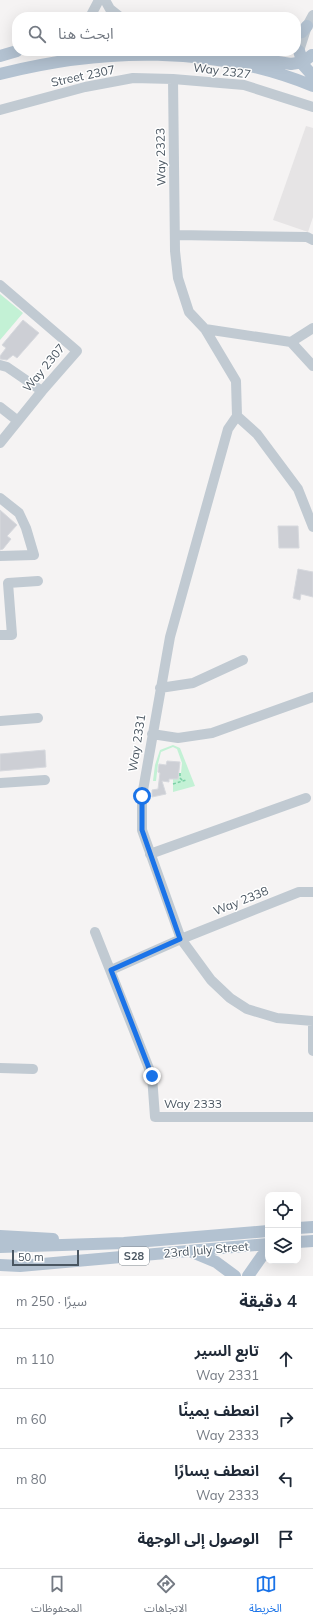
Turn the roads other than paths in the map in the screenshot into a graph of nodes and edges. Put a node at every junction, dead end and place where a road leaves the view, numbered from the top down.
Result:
1 (99, 0) edge
2 (105, 0) edge
3 (93, 12) edge
4 (114, 12) edge
5 (313, 15) edge
6 (307, 26) junction
7 (301, 32) edge
8 (12, 52) edge
9 (306, 54) edge
10 (0, 56) edge
11 (86, 56) edge
12 (108, 56) edge
13 (144, 56) edge
14 (245, 56) edge
15 (76, 59) junction
16 (0, 74) edge
17 (313, 76) edge
18 (173, 78) junction
19 (313, 86) edge
20 (313, 107) edge
21 (0, 110) edge
22 (175, 235) junction
23 (313, 240) edge
24 (0, 285) edge
25 (313, 328) edge
26 (205, 329) junction
27 (291, 342) junction
28 (0, 365) edge
29 (313, 366) edge
30 (42, 391) junction
31 (0, 407) edge
32 (237, 416) junction
33 (18, 421) junction
34 (0, 443) edge
35 (0, 498) edge
36 (313, 527) edge
37 (0, 556) edge
38 (38, 581) dead end
39 (0, 635) edge
40 (244, 660) dead end
41 (160, 688) junction
42 (313, 697) edge
43 (38, 718) dead end
44 (0, 721) edge
45 (152, 734) junction
46 (45, 780) dead end
47 (0, 783) edge
48 (306, 798) dead end
49 (150, 854) junction
50 (313, 892) edge
51 (95, 932) dead end
52 (180, 939) junction
53 (111, 970) junction
54 (313, 1021) edge
55 (313, 1051) edge
56 (0, 1068) edge
57 (33, 1069) dead end
58 (313, 1117) edge
59 (313, 1226) edge
60 (301, 1228) edge
61 (265, 1230) edge
62 (0, 1236) edge
63 (313, 1240) edge
64 (301, 1242) edge
65 (124, 1243) junction
66 (265, 1244) edge
67 (0, 1247) edge
68 (189, 1251) junction
69 (265, 1254) edge
70 (0, 1265) edge
71 (235, 1276) edge
72 (248, 1276) edge

1 - 3 street
2 - 4 street
5 - 6 street
6 - 7 main road
6 - 9 street
8 - 10 main road
9 - 14 main road
9 - 17 main road
11 - 15 main road
12 - 15 main road
13 - 19 main road
15 - 16 main road
18 - 20 street, Way 2327
18 - 21 street, Street 2307
18 - 22 street, Way 2323
22 - 23 street
22 - 26 street, Way 2323
24 - 30 street, Way 2307
25 - 27 street
26 - 27 street
26 - 32 street, Way 2323
27 - 29 street
28 - 30 street
30 - 33 street, Way 2307
31 - 33 street
32 - 36 street
32 - 41 street, Way 2331
33 - 34 street, Way 2307
35 - 37 street
38 - 39 street
40 - 41 street
41 - 45 street, Way 2331
42 - 45 street
43 - 44 street
45 - 49 street, Way 2331
46 - 47 street
48 - 49 street
49 - 52 street, Way 2331
50 - 52 street, Way 2338
51 - 53 street, Way 2333
52 - 53 street
52 - 54 street, Way 2331
53 - 58 street, Way 2333
54 - 55 street
56 - 57 street
59 - 60 main road
61 - 65 main road, 23rd July Street / S28
62 - 65 main road
63 - 64 main road
65 - 67 main road, 23rd July Street / S28
66 - 68 main road, 23rd July Street / S28
68 - 70 main road, 23rd July Street / S28
68 - 71 main road
69 - 72 main road

